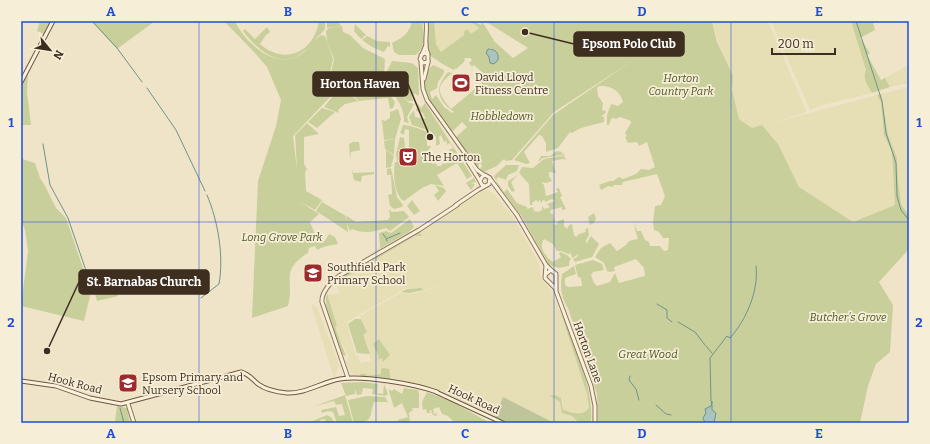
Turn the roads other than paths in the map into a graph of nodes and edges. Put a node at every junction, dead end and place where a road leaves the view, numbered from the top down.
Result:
1 (53, 21) edge
2 (426, 21) edge
3 (426, 45) junction
4 (421, 55) junction
5 (428, 55) junction
6 (421, 62) junction
7 (428, 62) junction
8 (21, 82) edge
9 (423, 85) junction
10 (462, 150) junction
11 (484, 176) junction
12 (490, 180) junction
13 (480, 182) junction
14 (486, 186) junction
15 (497, 191) junction
16 (474, 192) junction
17 (546, 265) junction
18 (550, 270) junction
19 (546, 274) junction
20 (556, 279) junction
21 (550, 282) junction
22 (555, 288) junction
23 (348, 378) junction
24 (21, 381) edge
25 (128, 404) junction
26 (134, 423) edge
27 (503, 423) edge
28 (595, 423) edge

1 - 8 street
2 - 3 street
3 - 4 street
3 - 5 street
4 - 5 street
4 - 6 street
5 - 7 street
6 - 7 street
6 - 9 street
7 - 9 street
9 - 10 street
10 - 11 street
10 - 13 street
11 - 12 street
11 - 13 street
12 - 14 street
12 - 15 street
13 - 14 street
13 - 16 street
14 - 15 street
14 - 16 street
15 - 17 street
16 - 23 street
17 - 18 street
17 - 19 street
18 - 19 street
18 - 20 street
19 - 21 street
20 - 21 street
20 - 22 street, Horton Lane
21 - 22 street, Horton Lane
22 - 28 street, Horton Lane
23 - 25 street, Hook Road
23 - 27 street, Hook Road
24 - 25 street, Hook Road
25 - 26 street

